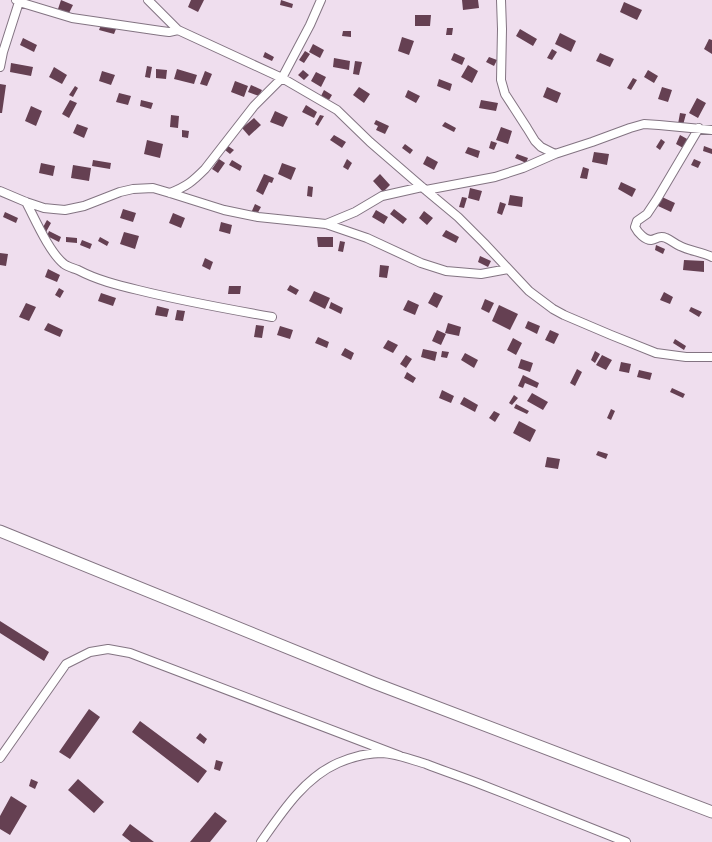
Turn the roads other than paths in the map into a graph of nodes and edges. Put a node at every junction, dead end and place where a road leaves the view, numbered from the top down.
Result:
1 (148, 0) edge
2 (321, 0) edge
3 (501, 0) edge
4 (18, 1) edge
5 (178, 30) junction
6 (0, 67) edge
7 (282, 78) junction
8 (699, 128) junction
9 (712, 130) edge
10 (555, 154) junction
11 (424, 188) junction
12 (0, 191) edge
13 (170, 193) junction
14 (26, 202) junction
15 (326, 224) junction
16 (712, 257) edge
17 (508, 269) junction
18 (272, 317) dead end
19 (712, 357) edge
20 (0, 531) edge
21 (400, 756) junction
22 (0, 758) edge
23 (712, 812) edge
24 (261, 842) edge
25 (626, 842) edge

1 - 5 street
2 - 7 street
3 - 10 street
4 - 5 street
4 - 6 street
5 - 7 street
7 - 11 street
7 - 13 street
8 - 9 street
8 - 10 street
8 - 16 street
10 - 11 street
11 - 15 street
11 - 17 street
12 - 14 street
13 - 14 street
13 - 15 street
14 - 18 street
15 - 17 street
17 - 19 street
20 - 23 street
21 - 22 street
21 - 24 street
21 - 25 street

